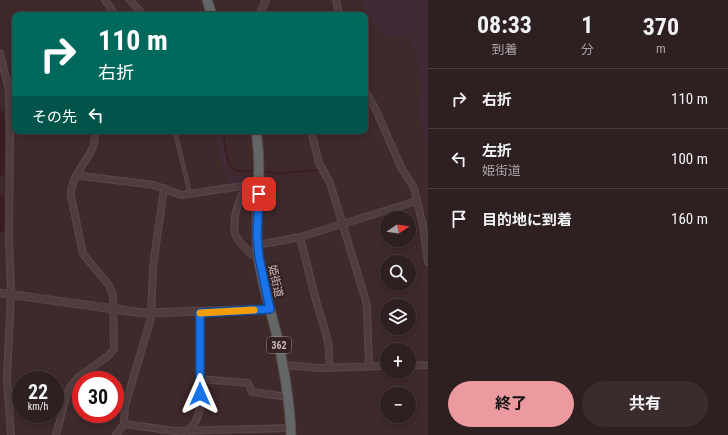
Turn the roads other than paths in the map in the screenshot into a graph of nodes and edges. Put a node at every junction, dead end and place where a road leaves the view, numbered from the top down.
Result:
1 (106, 0) edge
2 (130, 0) edge
3 (207, 0) edge
4 (266, 0) edge
5 (336, 0) edge
6 (113, 12) edge
7 (140, 12) edge
8 (211, 12) edge
9 (260, 12) edge
10 (338, 12) edge
11 (0, 53) edge
12 (368, 96) edge
13 (96, 134) edge
14 (176, 134) edge
15 (256, 134) edge
16 (312, 134) edge
17 (79, 174) junction
18 (259, 175) junction
19 (250, 185) junction
20 (164, 188) junction
21 (190, 194) junction
22 (417, 201) junction
23 (340, 225) junction
24 (300, 237) junction
25 (258, 245) junction
26 (259, 257) junction
27 (428, 262) edge
28 (0, 293) edge
29 (10, 294) junction
30 (270, 309) junction
31 (114, 310) junction
32 (200, 313) junction
33 (152, 314) junction
34 (283, 365) junction
35 (428, 365) edge
36 (380, 366) edge
37 (416, 366) edge
38 (369, 367) junction
39 (329, 368) junction
40 (200, 379) junction
41 (288, 397) junction
42 (124, 424) junction
43 (291, 431) edge
44 (187, 433) edge
45 (11, 435) edge
46 (56, 435) edge
47 (116, 435) edge

1 - 6 street
2 - 7 street
3 - 8 highway
4 - 9 street
5 - 10 street
11 - 29 street
12 - 22 street
13 - 17 street
14 - 21 lane
15 - 18 highway, 姫街道 / 362
16 - 23 street
17 - 20 street
17 - 31 street
18 - 19 street
18 - 25 highway, 姫街道 / 362
19 - 21 street
19 - 26 street
20 - 21 street
20 - 33 street
22 - 23 street
22 - 27 street
23 - 24 street
23 - 38 street
24 - 25 street
24 - 39 street
25 - 26 highway, 姫街道 / 362
26 - 30 highway, 姫街道 / 362
28 - 29 street
29 - 31 street
29 - 45 street
30 - 32 street
30 - 34 highway, 姫街道 / 362
31 - 33 street
31 - 46 street
32 - 33 street
32 - 40 street
33 - 42 street
34 - 39 street
34 - 41 highway, 姫街道 / 362
35 - 37 street
36 - 38 street
38 - 39 street
40 - 41 street
40 - 44 street
41 - 43 highway, 姫街道 / 362
42 - 44 street
42 - 47 street
43 - 44 street

